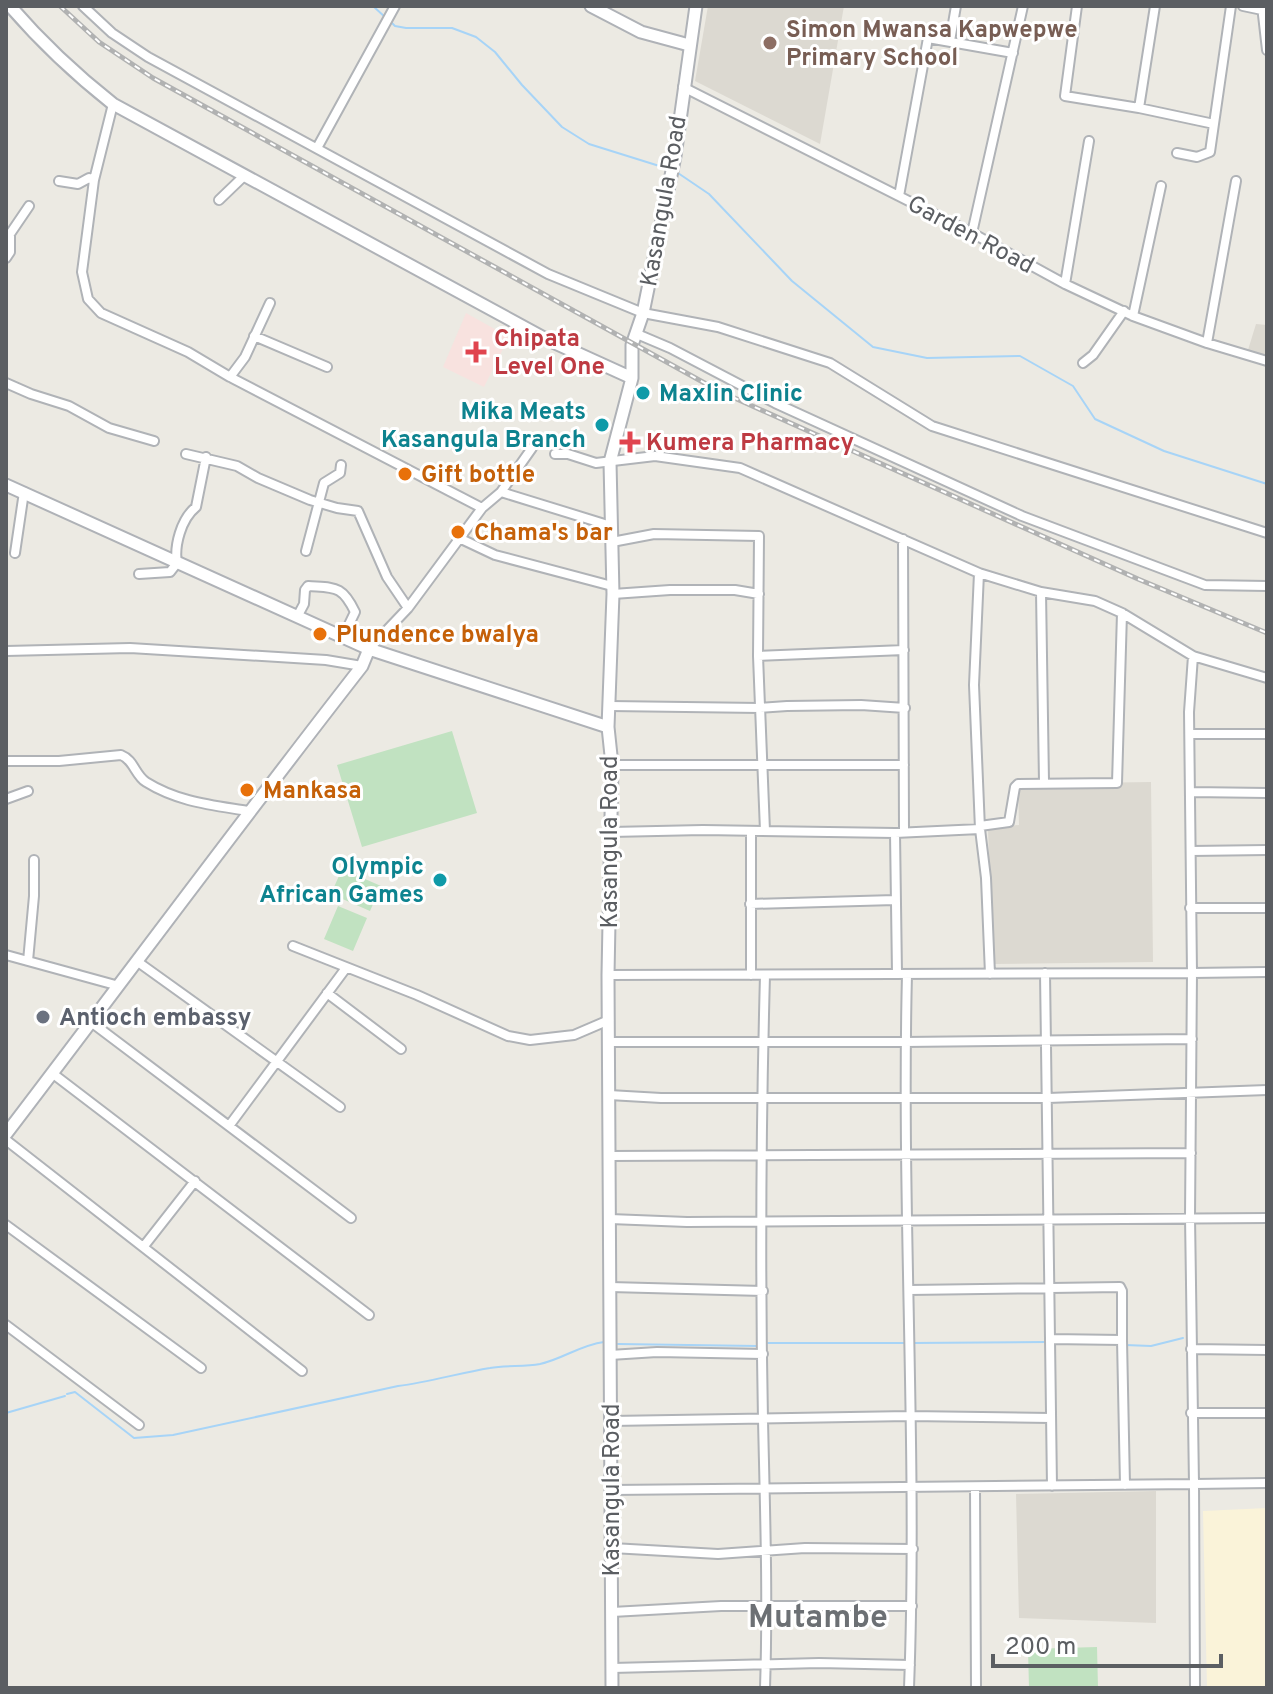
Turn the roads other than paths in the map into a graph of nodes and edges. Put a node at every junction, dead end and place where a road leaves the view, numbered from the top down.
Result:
1 (10, 6) edge
2 (83, 6) edge
3 (591, 6) edge
4 (696, 6) edge
5 (956, 6) edge
6 (1023, 6) edge
7 (1077, 6) edge
8 (1155, 6) edge
9 (1231, 6) edge
10 (1243, 6) edge
11 (394, 8) edge
12 (1262, 8) edge
13 (950, 41) junction
14 (689, 45) junction
15 (1267, 50) edge
16 (1013, 53) junction
17 (683, 87) junction
18 (113, 104) junction
19 (1139, 108) junction
20 (1214, 124) junction
21 (1089, 141) dead end
22 (317, 148) junction
23 (1177, 153) dead end
24 (245, 175) junction
25 (94, 180) junction
26 (59, 181) dead end
27 (1236, 181) dead end
28 (1161, 186) dead end
29 (899, 196) junction
30 (219, 200) dead end
31 (29, 206) dead end
32 (972, 233) junction
33 (6, 258) edge
34 (1065, 284) junction
35 (270, 303) dead end
36 (643, 313) junction
37 (1129, 313) junction
38 (637, 334) junction
39 (254, 336) junction
40 (1207, 343) junction
41 (1267, 361) edge
42 (1083, 363) dead end
43 (327, 367) dead end
44 (230, 377) junction
45 (632, 378) junction
46 (6, 383) edge
47 (154, 441) dead end
48 (532, 448) dead end
49 (186, 454) dead end
50 (555, 454) dead end
51 (206, 457) junction
52 (610, 462) junction
53 (341, 465) dead end
54 (6, 485) edge
55 (24, 492) junction
56 (501, 492) junction
57 (319, 502) junction
58 (482, 508) junction
59 (611, 526) junction
60 (1267, 533) edge
61 (459, 538) junction
62 (903, 539) junction
63 (612, 542) junction
64 (306, 551) dead end
65 (15, 553) dead end
66 (177, 562) junction
67 (979, 573) junction
68 (139, 574) dead end
69 (1267, 586) edge
70 (613, 590) junction
71 (1041, 592) junction
72 (759, 594) junction
73 (408, 608) junction
74 (1122, 613) junction
75 (297, 617) junction
76 (343, 637) junction
77 (369, 649) junction
78 (904, 650) junction
79 (6, 651) edge
80 (758, 656) junction
81 (1193, 656) junction
82 (362, 666) junction
83 (1267, 678) edge
84 (610, 706) junction
85 (760, 708) junction
86 (905, 708) junction
87 (608, 727) junction
88 (1191, 734) junction
89 (1267, 734) edge
90 (6, 761) edge
91 (761, 764) junction
92 (612, 765) junction
93 (904, 765) junction
94 (1044, 782) junction
95 (28, 791) dead end
96 (1191, 792) junction
97 (1267, 793) edge
98 (6, 799) edge
99 (248, 811) junction
100 (980, 828) junction
101 (751, 831) junction
102 (765, 831) junction
103 (611, 832) junction
104 (899, 833) junction
105 (1267, 850) edge
106 (1191, 851) junction
107 (34, 860) dead end
108 (895, 900) junction
109 (750, 904) junction
110 (1190, 908) junction
111 (1267, 908) edge
112 (293, 946) dead end
113 (6, 955) edge
114 (28, 961) junction
115 (138, 962) junction
116 (346, 968) junction
117 (1267, 972) edge
118 (1045, 973) junction
119 (1192, 973) junction
120 (902, 974) junction
121 (990, 974) junction
122 (608, 975) junction
123 (751, 975) junction
124 (765, 975) junction
125 (119, 986) junction
126 (327, 993) junction
127 (609, 1020) junction
128 (91, 1022) junction
129 (1047, 1039) junction
130 (1192, 1039) junction
131 (763, 1040) junction
132 (609, 1042) junction
133 (905, 1042) junction
134 (401, 1049) dead end
135 (277, 1061) junction
136 (52, 1073) junction
137 (1267, 1090) edge
138 (1191, 1092) junction
139 (609, 1095) junction
140 (761, 1097) junction
141 (905, 1098) junction
142 (1048, 1098) junction
143 (340, 1107) dead end
144 (229, 1126) junction
145 (6, 1137) edge
146 (1048, 1153) junction
147 (1191, 1153) junction
148 (762, 1154) junction
149 (609, 1156) junction
150 (907, 1156) junction
151 (195, 1181) junction
152 (1190, 1217) junction
153 (351, 1218) dead end
154 (1267, 1218) edge
155 (610, 1219) junction
156 (763, 1220) junction
157 (908, 1220) junction
158 (1048, 1220) junction
159 (6, 1225) edge
160 (144, 1246) junction
161 (610, 1287) junction
162 (909, 1290) junction
163 (1049, 1290) junction
164 (763, 1291) junction
165 (369, 1315) dead end
166 (6, 1325) edge
167 (1050, 1339) junction
168 (1122, 1340) junction
169 (1191, 1349) junction
170 (1267, 1350) edge
171 (763, 1354) junction
172 (610, 1355) junction
173 (201, 1368) dead end
174 (302, 1371) dead end
175 (1191, 1413) junction
176 (1267, 1413) edge
177 (909, 1416) junction
178 (1051, 1418) junction
179 (763, 1419) junction
180 (611, 1421) junction
181 (139, 1425) dead end
182 (1267, 1483) edge
183 (1194, 1484) junction
184 (1125, 1485) junction
185 (910, 1486) junction
186 (1052, 1486) junction
187 (766, 1487) junction
188 (975, 1487) junction
189 (611, 1490) junction
190 (612, 1548) junction
191 (913, 1549) junction
192 (766, 1550) junction
193 (766, 1606) junction
194 (912, 1606) junction
195 (612, 1612) junction
196 (910, 1665) junction
197 (766, 1666) junction
198 (612, 1668) junction
199 (612, 1688) edge
200 (765, 1688) edge
201 (909, 1688) edge
202 (976, 1688) edge
203 (1195, 1688) edge

1 - 18 street
2 - 22 street
3 - 14 street
4 - 14 street, Kasangula Road
5 - 13 street
6 - 16 street
7 - 19 street
8 - 19 street
9 - 20 street
10 - 12 street
11 - 22 street
12 - 15 street
13 - 16 street
13 - 29 street
14 - 17 street, Kasangula Road
16 - 32 street
17 - 29 street, Garden Road
17 - 36 street, Kasangula Road
18 - 24 street
18 - 25 street
19 - 20 street
20 - 23 street
21 - 34 street
22 - 36 street
24 - 30 street
24 - 45 street
25 - 26 street
25 - 44 street
27 - 40 street
28 - 37 street
29 - 32 street, Garden Road
31 - 33 street
32 - 34 street, Garden Road
34 - 37 street, Garden Road
35 - 39 street
36 - 38 street, Kasangula Road
36 - 60 street
37 - 40 street, Garden Road
37 - 42 street
38 - 45 street, Kasangula Road
38 - 69 street
39 - 43 street
39 - 44 street
40 - 41 street, Garden Road
44 - 58 street
45 - 52 street, Kasangula Road
46 - 47 street
48 - 56 street
49 - 51 street
50 - 52 street
51 - 57 street
51 - 66 street
52 - 59 street, Kasangula Road
52 - 62 street
53 - 57 street
54 - 55 street
55 - 65 street
55 - 66 street
56 - 58 street
56 - 59 street
57 - 64 street
57 - 73 street
58 - 61 street
59 - 63 street, Kasangula Road
61 - 70 street
61 - 73 street
62 - 67 street
62 - 78 street
63 - 70 street, Kasangula Road
63 - 72 street
66 - 68 street
66 - 75 street
67 - 71 street
67 - 100 street
70 - 72 street
70 - 84 street, Kasangula Road
71 - 74 street
71 - 94 street
72 - 80 street
73 - 77 street
74 - 81 street
74 - 94 street
75 - 76 street
75 - 76 street
76 - 77 street
77 - 82 street
77 - 87 street
78 - 80 street
78 - 86 street
79 - 82 street
80 - 85 street
81 - 83 street
81 - 88 street
82 - 99 street
84 - 85 street
84 - 87 street, Kasangula Road
85 - 86 street
85 - 91 street
86 - 93 street
87 - 92 street, Kasangula Road
88 - 89 street
88 - 96 street
90 - 99 street
91 - 92 street
91 - 93 street
91 - 102 street
92 - 103 street, Kasangula Road
93 - 104 street
94 - 100 street
95 - 98 street
96 - 97 street
96 - 106 street
99 - 115 street
100 - 104 street
100 - 121 street
101 - 102 street
101 - 103 street
101 - 109 street
102 - 104 street
103 - 122 street, Kasangula Road
104 - 108 street
105 - 106 street
106 - 110 street
107 - 114 street
108 - 109 street
108 - 120 street
109 - 123 street
110 - 111 street
110 - 119 street
112 - 116 street
113 - 114 street
114 - 125 street
115 - 125 street
115 - 135 street
116 - 126 street
116 - 127 street
117 - 119 street
118 - 119 street
118 - 121 street
118 - 129 street
119 - 130 street
120 - 121 street
120 - 124 street
120 - 133 street
122 - 123 street
122 - 127 street, Kasangula Road
123 - 124 street
124 - 131 street
125 - 128 street
126 - 134 street
126 - 135 street
127 - 132 street, Kasangula Road
128 - 136 street
128 - 144 street
129 - 130 street
129 - 133 street
129 - 142 street
130 - 138 street
131 - 132 street
131 - 133 street
131 - 140 street
132 - 139 street, Kasangula Road
133 - 141 street
135 - 143 street
135 - 144 street
136 - 145 street
136 - 151 street
137 - 138 street
138 - 142 street
138 - 147 street
139 - 140 street
139 - 149 street, Kasangula Road
140 - 141 street
140 - 148 street
141 - 142 street
141 - 150 street
142 - 146 street
144 - 153 street
145 - 160 street
146 - 147 street
146 - 150 street
146 - 158 street
147 - 152 street
148 - 149 street
148 - 150 street
148 - 156 street
149 - 155 street, Kasangula Road
150 - 157 street
151 - 160 street
151 - 165 street
152 - 154 street
152 - 158 street
152 - 169 street
155 - 156 street
155 - 161 street, Kasangula Road
156 - 157 street
156 - 164 street
157 - 158 street
157 - 162 street
158 - 163 street
159 - 173 street
160 - 174 street
161 - 164 street
161 - 172 street, Kasangula Road
162 - 163 street
162 - 177 street
163 - 167 street
163 - 168 street
164 - 171 street
166 - 181 street
167 - 168 street
167 - 178 street
168 - 184 street
169 - 170 street
169 - 175 street
171 - 172 street
171 - 179 street
172 - 180 street, Kasangula Road
175 - 176 street
175 - 183 street
177 - 178 street
177 - 179 street
177 - 185 street
178 - 186 street
179 - 180 street
179 - 187 street
180 - 189 street, Kasangula Road
182 - 183 street
183 - 184 street
183 - 203 street
184 - 186 street
185 - 187 street
185 - 188 street
185 - 191 street
186 - 188 street
187 - 189 street
187 - 192 street
188 - 202 street
189 - 190 street, Kasangula Road
190 - 192 street
190 - 195 street, Kasangula Road
191 - 192 street
191 - 194 street
192 - 193 street
193 - 194 street
193 - 195 street
193 - 197 street
194 - 196 street
195 - 198 street, Kasangula Road
196 - 197 street
196 - 201 street
197 - 198 street
197 - 200 street
198 - 199 street, Kasangula Road

